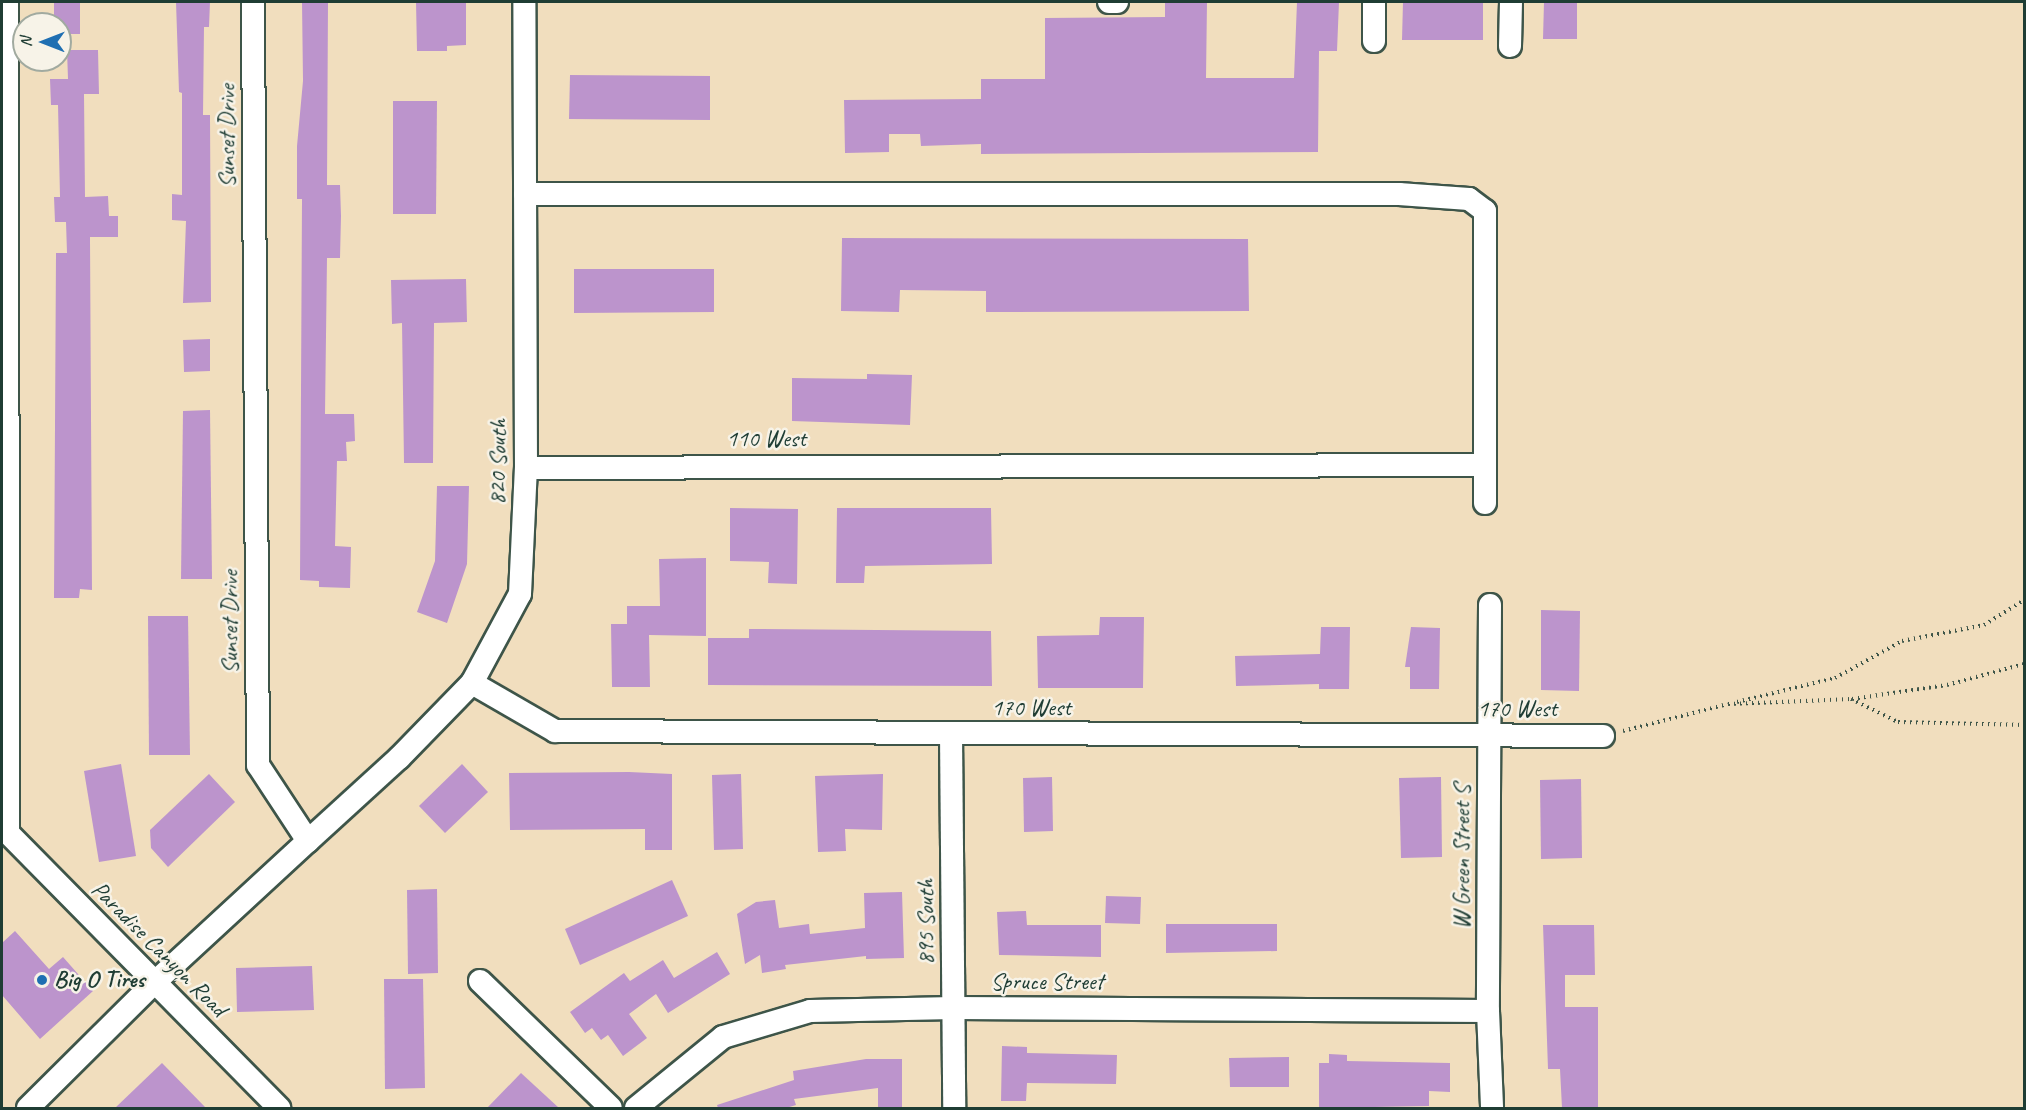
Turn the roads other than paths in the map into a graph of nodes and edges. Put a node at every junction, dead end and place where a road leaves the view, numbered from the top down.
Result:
1 (7, 2) edge
2 (253, 2) edge
3 (524, 2) edge
4 (1109, 2) edge
5 (1117, 2) edge
6 (1374, 2) edge
7 (1511, 2) edge
8 (1374, 41) dead end
9 (1510, 46) dead end
10 (525, 194) junction
11 (1485, 465) junction
12 (526, 468) junction
13 (1485, 502) dead end
14 (1490, 605) dead end
15 (472, 683) junction
16 (951, 734) junction
17 (1489, 735) junction
18 (1603, 736) road end
19 (5, 830) edge
20 (308, 842) junction
21 (480, 981) dead end
22 (154, 983) junction
23 (954, 1008) junction
24 (1488, 1011) junction
25 (28, 1108) edge
26 (279, 1108) edge
27 (611, 1108) edge
28 (636, 1108) edge
29 (954, 1108) edge
30 (1492, 1108) edge

1 - 19 street
2 - 20 street, Sunset Drive
3 - 10 street, 820 South
4 - 5 street
6 - 8 street
7 - 9 street
10 - 11 street
10 - 12 street, 820 South
11 - 12 street, 110 West
11 - 13 street
12 - 15 street, 820 South
14 - 17 street, W Green Street S
15 - 16 street, 170 West
15 - 20 street, 820 South
16 - 17 street, 170 West
16 - 23 street, 895 South
17 - 18 street, 170 West
17 - 24 street, W Green Street S
19 - 22 street, Paradise Canyon Road
20 - 22 street
21 - 27 street
22 - 25 street
22 - 26 street, Paradise Canyon Road
23 - 24 street, Spruce Street
23 - 28 street, Spruce Street
23 - 29 street, 895 South
24 - 30 street, W Green Street S

